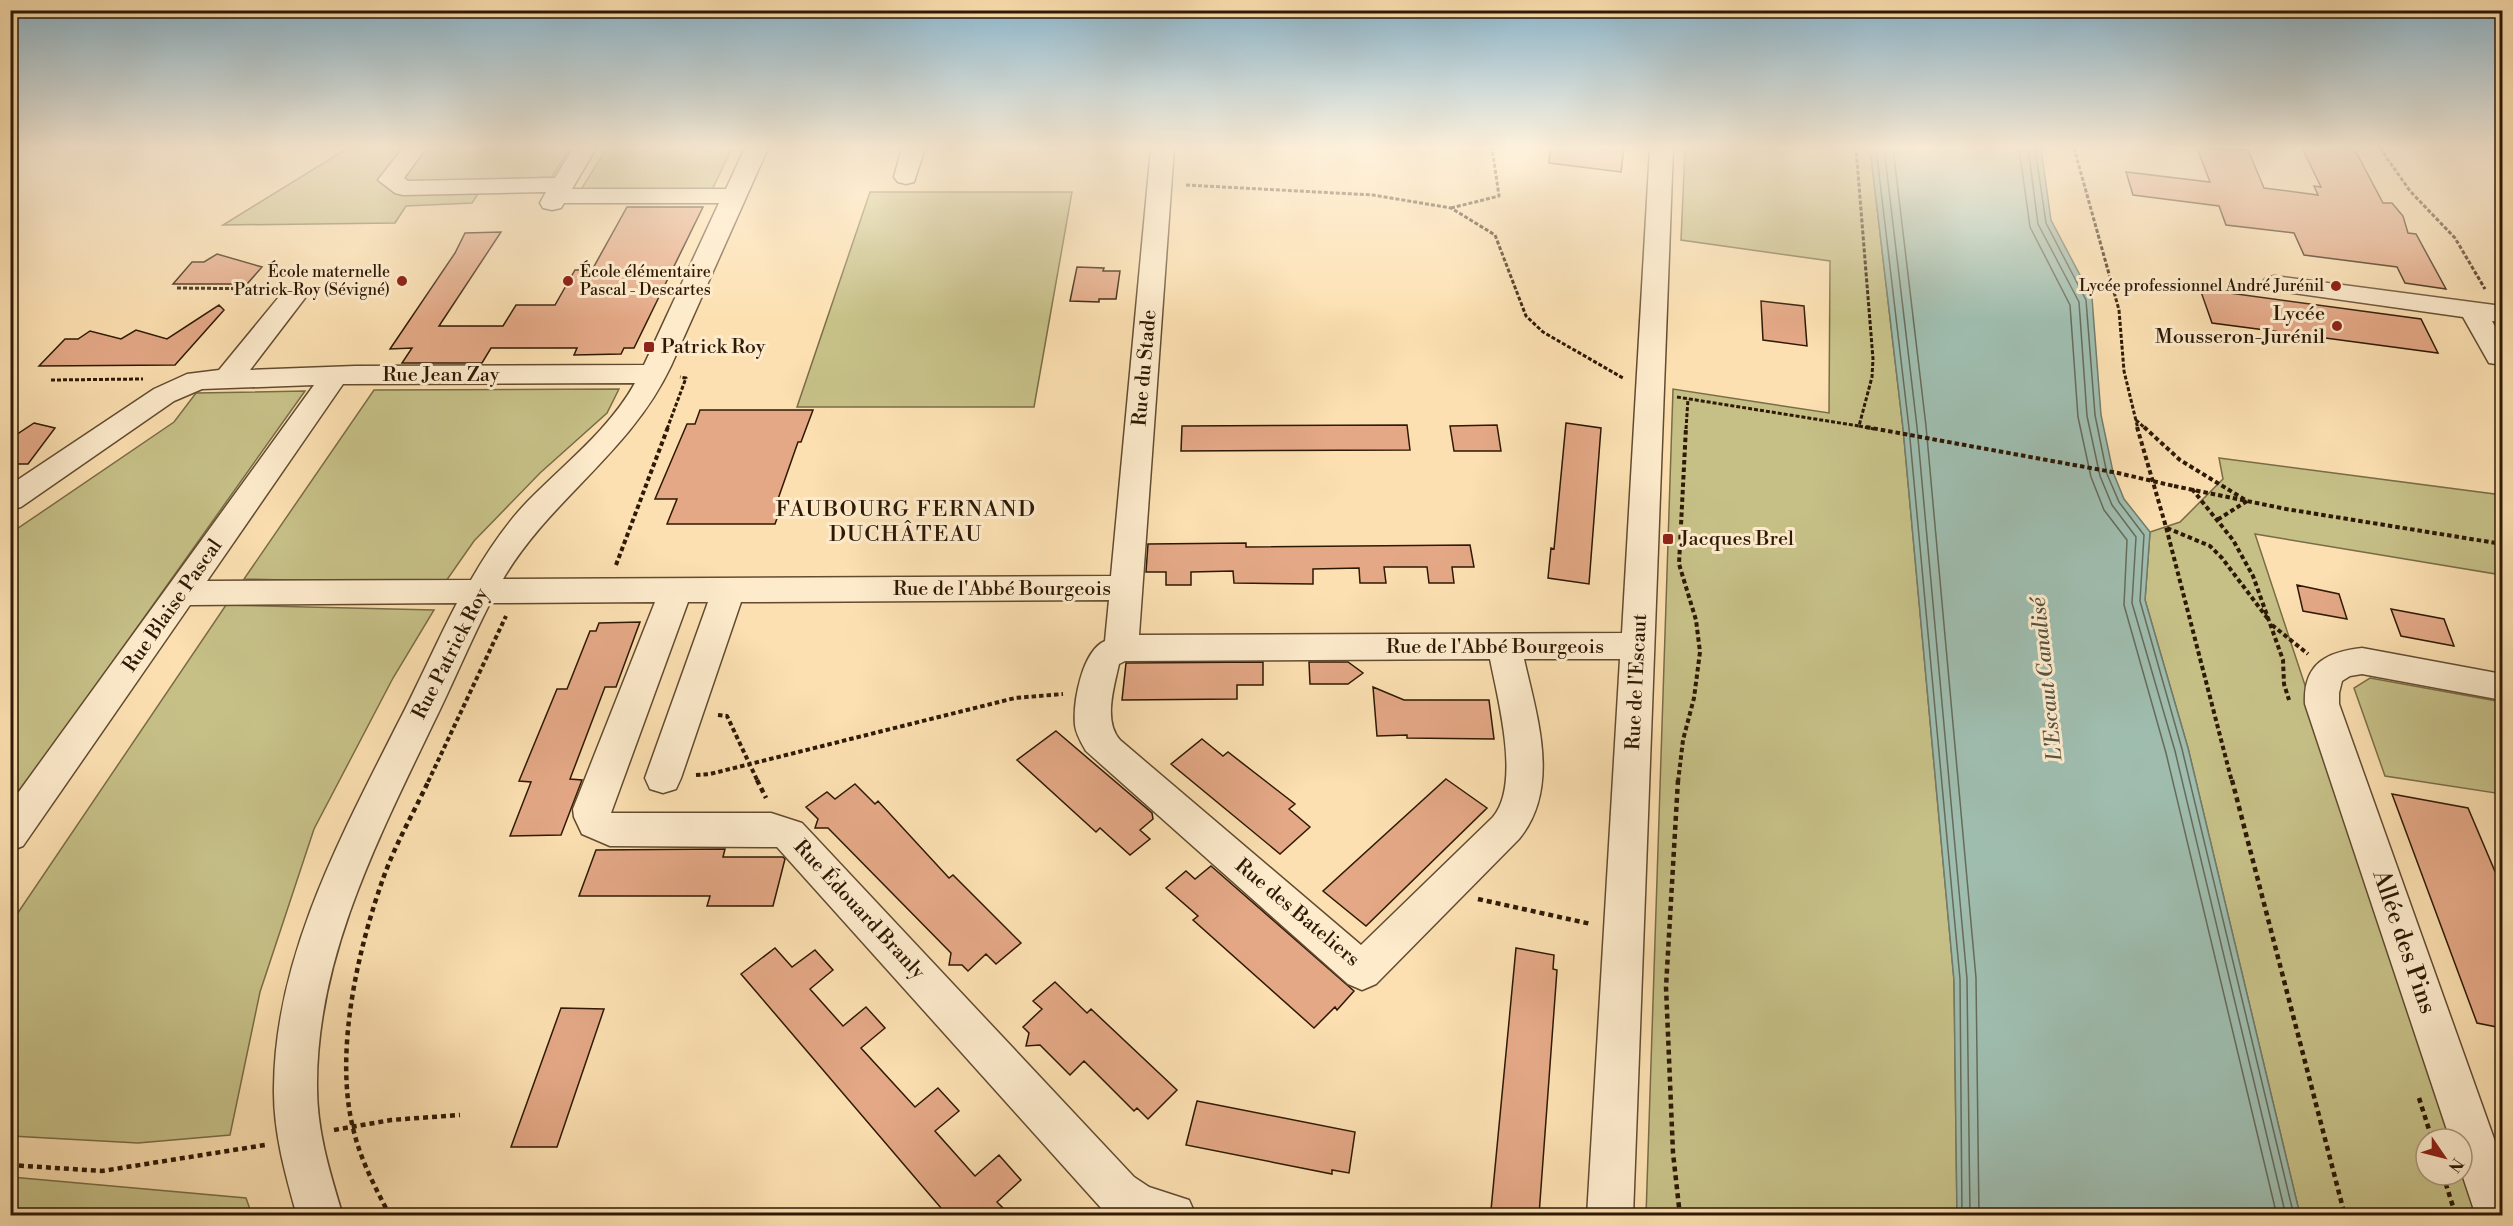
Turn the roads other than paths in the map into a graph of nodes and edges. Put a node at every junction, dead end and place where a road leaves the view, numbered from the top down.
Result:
1 (731, 205) edge
2 (1158, 205) edge
3 (1659, 205) edge
4 (2274, 284) dead end
5 (292, 298) road end
6 (2491, 312) edge
7 (2499, 357) dead end
8 (653, 374) junction
9 (229, 377) junction
10 (334, 377) junction
11 (10, 500) edge
12 (1127, 588) junction
13 (677, 589) junction
14 (729, 589) junction
15 (481, 592) junction
16 (183, 593) junction
17 (1638, 646) junction
18 (1505, 647) junction
19 (1121, 648) junction
20 (2502, 687) edge
21 (663, 778) dead end
22 (10, 835) edge
23 (1124, 1209) edge
24 (320, 1215) edge
25 (1173, 1215) edge
26 (1610, 1215) edge
27 (2499, 1215) edge

1 - 8 street, Rue Patrick Roy
2 - 12 street, Rue du Stade
3 - 17 street, Rue de l'Escaut
4 - 6 street
5 - 9 street
6 - 7 street
8 - 10 street, Rue Jean Zay
8 - 15 street, Rue Patrick Roy
9 - 10 street, Rue Jean Zay
9 - 11 street, Rue Jean Zay
10 - 16 street, Rue Blaise Pascal
12 - 14 street, Rue de l'Abbé Bourgeois
12 - 19 street, Rue de l'Abbé Bourgeois
13 - 14 street, Rue de l'Abbé Bourgeois
13 - 15 street, Rue de l'Abbé Bourgeois
13 - 23 street, Rue Édouard Branly
14 - 21 street
15 - 16 street
15 - 24 street, Rue Patrick Roy
16 - 22 street, Rue Blaise Pascal
17 - 18 street, Rue de l'Abbé Bourgeois
17 - 26 street, Rue de l'Escaut
18 - 19 street, Rue de l'Abbé Bourgeois
18 - 19 street, Rue des Bateliers
20 - 27 street, Allée des Pins
23 - 25 street, Rue Édouard Branly

